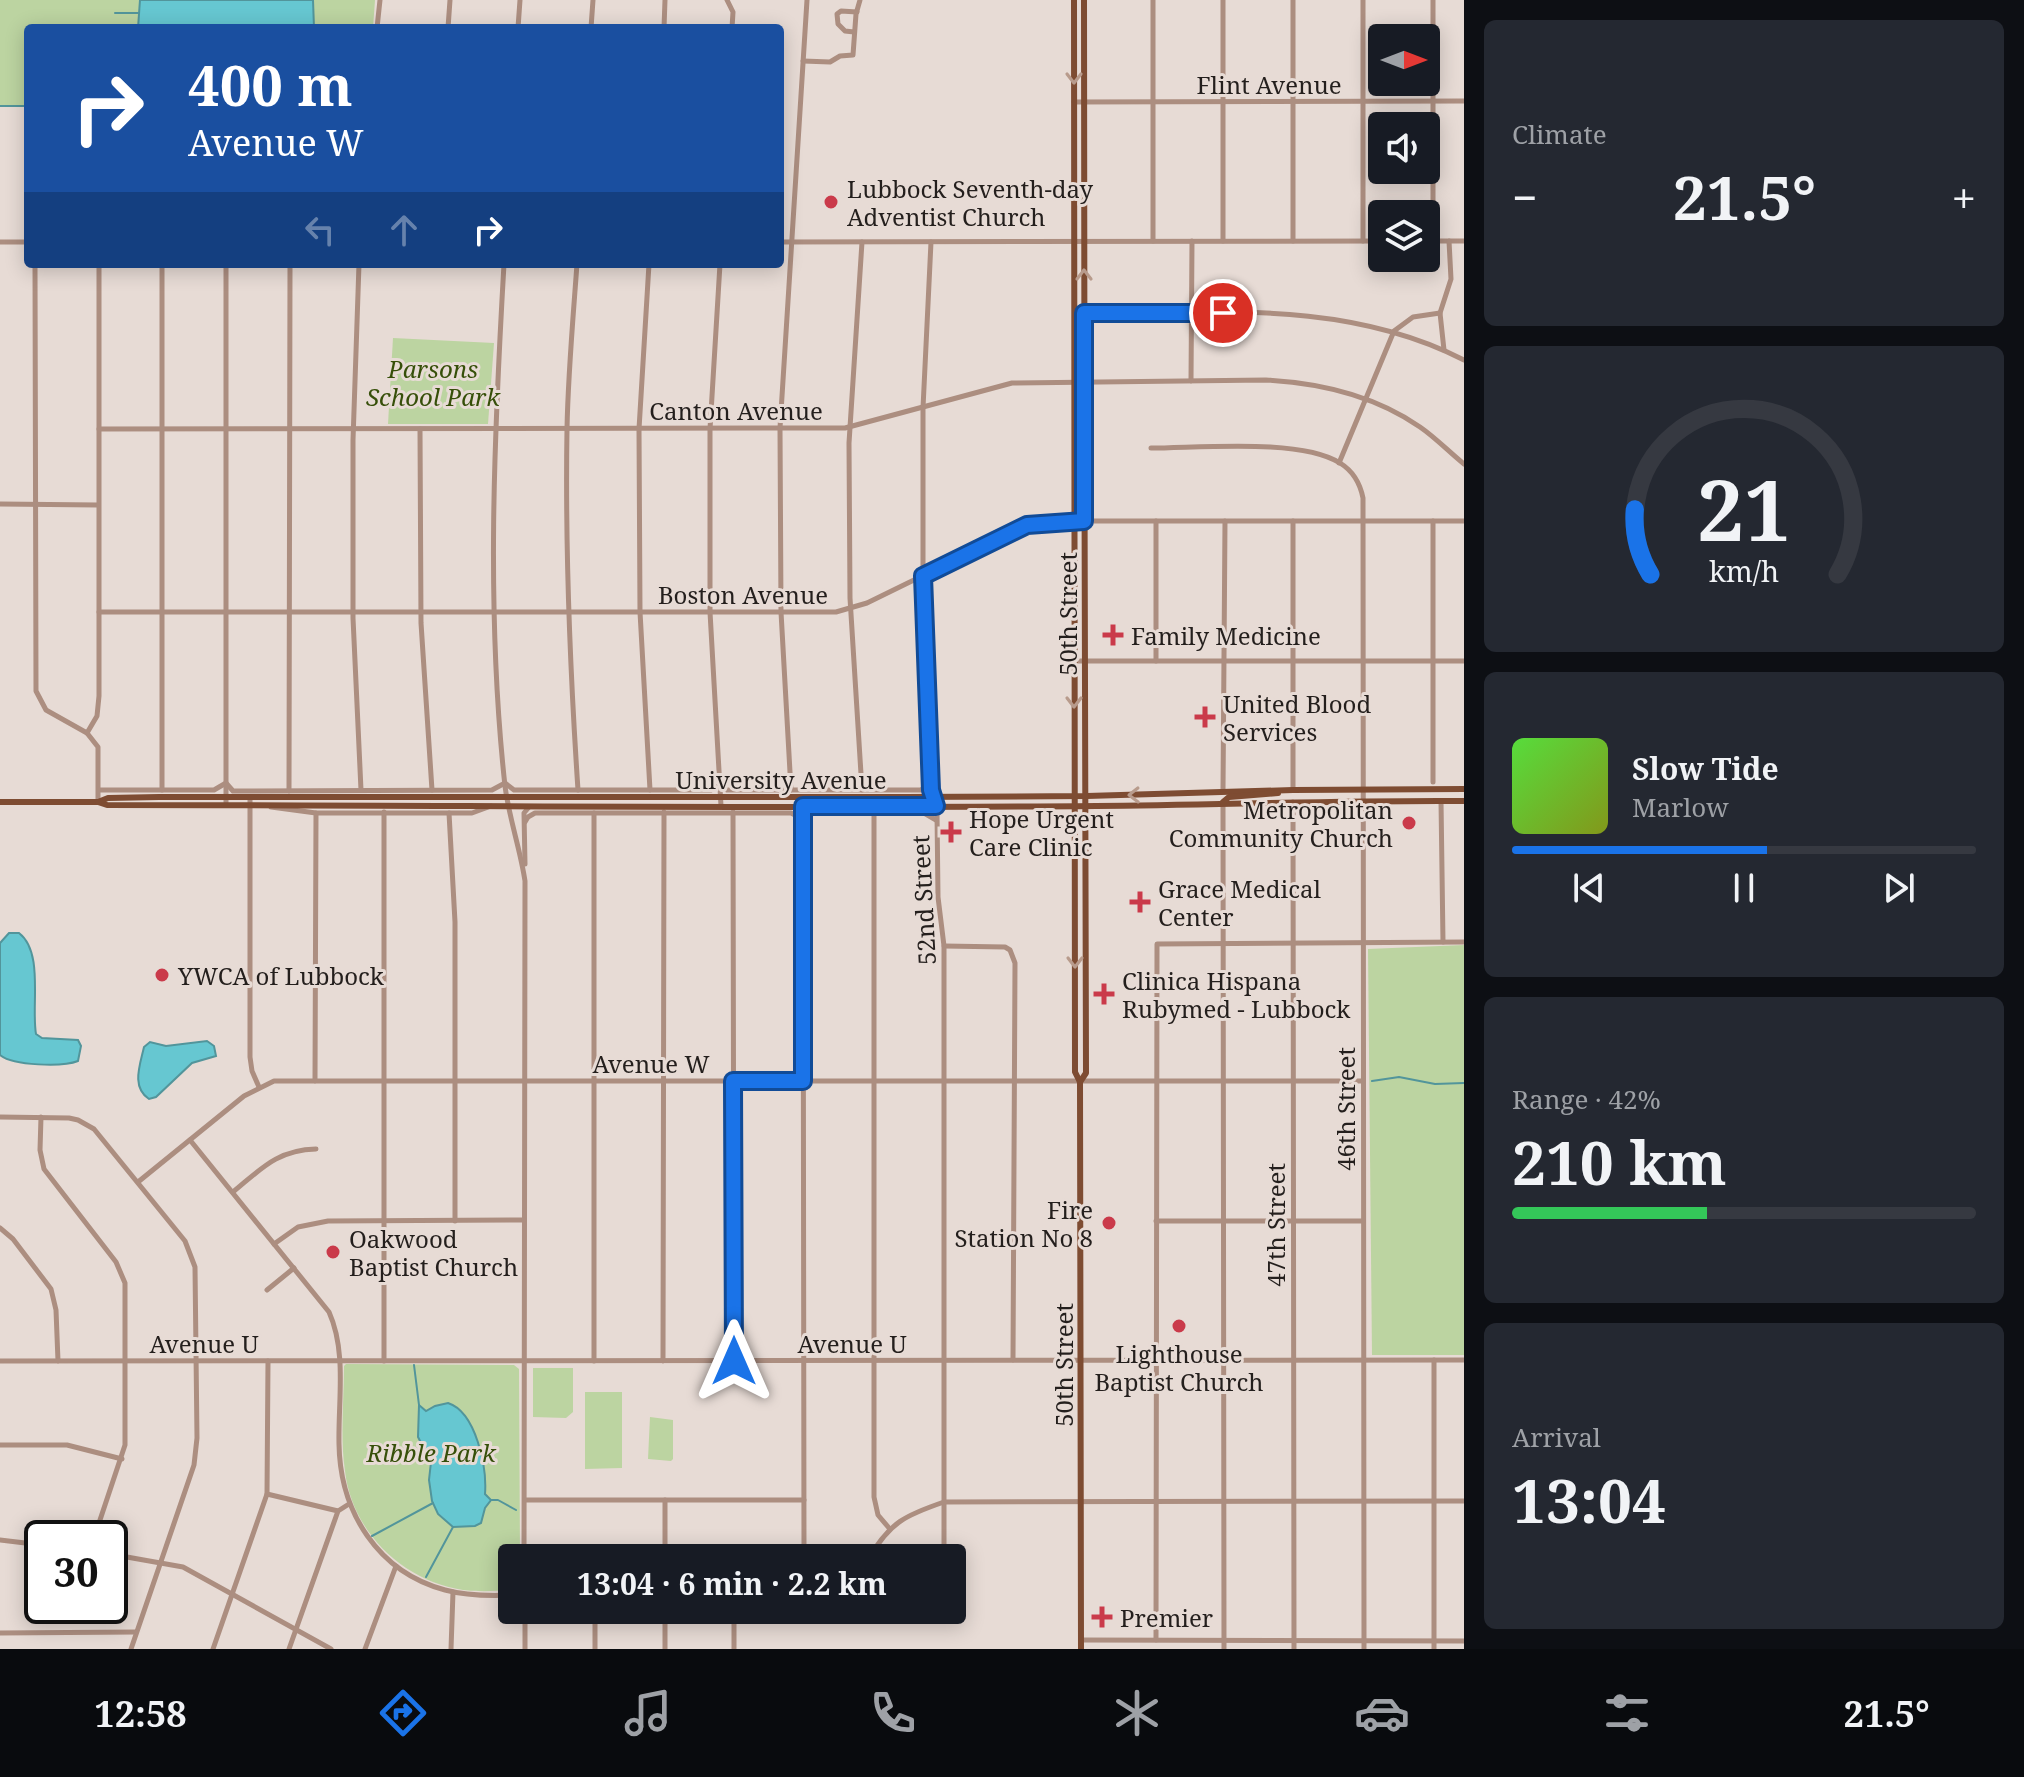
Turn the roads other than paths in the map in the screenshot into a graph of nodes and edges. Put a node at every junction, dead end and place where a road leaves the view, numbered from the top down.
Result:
1 (380, 0) edge
2 (450, 0) edge
3 (520, 0) edge
4 (593, 0) edge
5 (665, 0) edge
6 (807, 0) edge
7 (860, 0) edge
8 (1074, 0) edge
9 (1084, 0) edge
10 (1153, 0) edge
11 (1223, 0) edge
12 (1293, 0) edge
13 (1363, 0) edge
14 (1433, 0) edge
15 (728, 2) edge
16 (857, 12) junction
17 (377, 24) edge
18 (448, 24) edge
19 (518, 24) edge
20 (591, 24) edge
21 (664, 24) edge
22 (732, 24) edge
23 (855, 32) junction
24 (803, 61) junction
25 (1363, 101) junction
26 (1433, 101) junction
27 (1464, 101) edge
28 (1074, 102) junction
29 (1084, 102) junction
30 (1153, 102) junction
31 (1223, 102) junction
32 (1293, 102) junction
33 (1431, 200) edge
34 (1074, 241) junction
35 (1085, 241) junction
36 (1153, 241) junction
37 (1192, 241) junction
38 (1223, 241) junction
39 (1293, 241) junction
40 (1363, 241) junction
41 (1368, 241) edge
42 (1440, 241) edge
43 (1449, 241) junction
44 (1464, 241) edge
45 (0, 242) edge
46 (24, 242) edge
47 (784, 242) edge
48 (792, 242) junction
49 (862, 242) junction
50 (931, 242) junction
51 (35, 268) edge
52 (99, 268) edge
53 (162, 268) edge
54 (226, 268) edge
55 (290, 268) edge
56 (359, 268) edge
57 (504, 268) edge
58 (577, 268) edge
59 (649, 268) edge
60 (720, 268) edge
61 (1084, 313) junction
62 (1192, 313) junction
63 (1440, 313) junction
64 (1394, 331) junction
65 (1444, 350) junction
66 (1464, 360) edge
67 (1074, 381) junction
68 (1084, 381) junction
69 (1191, 381) junction
70 (1365, 399) junction
71 (923, 408) junction
72 (226, 428) junction
73 (780, 428) junction
74 (850, 428) junction
75 (99, 429) junction
76 (162, 429) junction
77 (289, 429) junction
78 (353, 429) junction
79 (420, 429) junction
80 (494, 429) junction
81 (567, 429) junction
82 (639, 429) junction
83 (710, 429) junction
84 (1151, 448) dead end
85 (1339, 463) junction
86 (1464, 464) edge
87 (0, 504) edge
88 (35, 505) junction
89 (98, 505) junction
90 (1074, 521) junction
91 (1084, 521) junction
92 (1156, 521) junction
93 (1225, 521) junction
94 (1293, 521) junction
95 (1363, 521) junction
96 (1433, 521) junction
97 (1464, 521) edge
98 (923, 576) junction
99 (851, 609) junction
100 (99, 612) junction
101 (162, 612) junction
102 (226, 612) junction
103 (289, 612) junction
104 (353, 612) junction
105 (421, 612) junction
106 (494, 612) junction
107 (567, 612) junction
108 (640, 612) junction
109 (710, 612) junction
110 (781, 612) junction
111 (1074, 661) junction
112 (1156, 661) junction
113 (1224, 661) junction
114 (1293, 661) junction
115 (1363, 661) junction
116 (1433, 661) junction
117 (1464, 661) edge
118 (1085, 662) junction
119 (87, 733) junction
120 (931, 782) junction
121 (1433, 782) dead end
122 (226, 783) junction
123 (505, 783) junction
124 (721, 785) junction
125 (1363, 789) junction
126 (1464, 789) edge
127 (99, 790) junction
128 (162, 790) junction
129 (361, 790) junction
130 (432, 790) junction
131 (578, 790) junction
132 (650, 790) junction
133 (791, 790) junction
134 (862, 790) junction
135 (1293, 790) junction
136 (289, 791) junction
137 (1223, 791) junction
138 (1169, 794) junction
139 (1074, 796) junction
140 (1087, 796) junction
141 (250, 797) junction
142 (721, 797) junction
143 (803, 797) junction
144 (933, 797) junction
145 (226, 801) junction
146 (1293, 801) junction
147 (1363, 801) junction
148 (1441, 801) junction
149 (1464, 801) edge
150 (0, 802) edge
151 (98, 802) junction
152 (507, 802) junction
153 (1223, 803) junction
154 (1169, 805) junction
155 (250, 806) junction
156 (491, 806) junction
157 (530, 806) junction
158 (721, 806) junction
159 (803, 806) junction
160 (936, 806) junction
161 (1074, 806) junction
162 (1087, 806) junction
163 (270, 807) junction
164 (384, 812) junction
165 (664, 812) junction
166 (733, 812) junction
167 (316, 813) junction
168 (449, 813) junction
169 (594, 813) junction
170 (874, 813) junction
171 (803, 819) junction
172 (937, 820) junction
173 (525, 822) junction
174 (525, 881) junction
175 (1223, 942) junction
176 (1293, 942) junction
177 (1363, 942) junction
178 (1443, 942) junction
179 (1464, 942) edge
180 (944, 946) junction
181 (315, 1081) junction
182 (384, 1081) junction
183 (454, 1081) junction
184 (524, 1081) junction
185 (594, 1081) junction
186 (664, 1081) junction
187 (733, 1081) junction
188 (803, 1081) junction
189 (873, 1081) junction
190 (944, 1081) junction
191 (1014, 1081) junction
192 (1293, 1081) junction
193 (1363, 1081) junction
194 (1080, 1082) junction
195 (1156, 1082) junction
196 (1223, 1082) junction
197 (259, 1087) junction
198 (0, 1117) edge
199 (41, 1117) junction
200 (190, 1140) junction
201 (316, 1149) dead end
202 (138, 1182) junction
203 (233, 1192) junction
204 (384, 1220) junction
205 (524, 1220) junction
206 (455, 1221) junction
207 (1156, 1221) junction
208 (1223, 1221) junction
209 (1293, 1221) junction
210 (1363, 1221) junction
211 (0, 1228) edge
212 (274, 1244) junction
213 (294, 1268) junction
214 (267, 1290) dead end
215 (944, 1360) junction
216 (1013, 1360) junction
217 (1081, 1360) junction
218 (1156, 1360) junction
219 (1223, 1360) junction
220 (1293, 1360) junction
221 (1363, 1360) junction
222 (1434, 1360) junction
223 (1464, 1360) edge
224 (0, 1361) edge
225 (58, 1361) junction
226 (125, 1361) junction
227 (196, 1361) junction
228 (268, 1361) junction
229 (339, 1361) junction
230 (384, 1361) junction
231 (524, 1361) junction
232 (594, 1361) junction
233 (663, 1361) junction
234 (734, 1361) junction
235 (804, 1361) junction
236 (874, 1361) junction
237 (0, 1445) edge
238 (122, 1459) junction
239 (267, 1494) junction
240 (524, 1500) junction
241 (665, 1500) junction
242 (804, 1500) junction
243 (1293, 1500) junction
244 (1363, 1500) junction
245 (1081, 1501) junction
246 (1156, 1501) junction
247 (1224, 1501) junction
248 (1434, 1501) junction
249 (1464, 1501) edge
250 (944, 1502) junction
251 (349, 1504) junction
252 (338, 1511) junction
253 (100, 1520) edge
254 (889, 1528) junction
255 (0, 1540) edge
256 (24, 1543) edge
257 (524, 1544) edge
258 (665, 1544) edge
259 (804, 1544) edge
260 (878, 1544) edge
261 (944, 1544) edge
262 (128, 1557) edge
263 (160, 1562) junction
264 (396, 1566) junction
265 (453, 1592) junction
266 (233, 1593) junction
267 (498, 1594) edge
268 (525, 1624) edge
269 (595, 1624) edge
270 (665, 1624) edge
271 (734, 1624) edge
272 (296, 1629) junction
273 (136, 1632) junction
274 (0, 1633) edge
275 (1081, 1640) junction
276 (1154, 1640) junction
277 (1224, 1641) junction
278 (1294, 1641) junction
279 (1364, 1641) junction
280 (1464, 1641) edge
281 (1434, 1645) edge
282 (131, 1649) edge
283 (213, 1649) edge
284 (289, 1649) edge
285 (331, 1649) edge
286 (365, 1649) edge
287 (451, 1649) edge
288 (525, 1649) edge
289 (595, 1649) edge
290 (665, 1649) edge
291 (734, 1649) edge
292 (1081, 1649) edge
293 (1152, 1649) edge
294 (1224, 1649) edge
295 (1294, 1649) edge
296 (1364, 1649) edge

1 - 17 street
2 - 18 street
3 - 19 street
4 - 20 street
5 - 21 street
6 - 24 street
7 - 16 street
8 -> 28 main road, 50th Street
9 - 29 main road, 50th Street
10 - 30 street
11 - 31 street
12 - 32 street
13 - 25 street
14 - 26 street
15 - 22 street
16 - 23 street
16 - 23 street
23 - 24 street
24 - 48 street
25 - 26 street, Flint Avenue
25 - 32 street, Flint Avenue
25 - 40 street
26 - 27 street, Flint Avenue
26 - 33 street
28 - 29 street, Flint Avenue
28 - 34 main road, 50th Street
29 - 30 street, Flint Avenue
29 - 35 main road, 50th Street
30 - 31 street, Flint Avenue
30 - 36 street
31 - 32 street, Flint Avenue
31 - 38 street
32 - 39 street
34 - 35 street
34 - 50 street
34 - 67 main road, 50th Street
35 - 36 street
61 -> 35 main road, 50th Street
36 - 37 street
37 - 38 street
37 - 62 street
38 - 39 street
39 - 40 street
40 - 41 street
42 - 43 street
43 - 44 street
43 - 63 street
45 - 46 street
47 - 48 street
48 - 49 street
48 - 73 street
49 - 50 street
49 - 74 street
50 - 71 street, 52nd Street
51 - 88 street
52 - 75 street
53 - 76 street
54 - 72 street
55 - 77 street
56 - 78 street
57 - 80 street
58 - 81 street
59 - 82 street
60 - 83 street
61 - 62 street
61 - 68 main road, 50th Street
62 - 64 street
62 - 69 street
63 - 64 street
63 - 65 street
64 - 65 street
64 - 70 street
65 - 66 street
67 - 68 street, Canton Avenue
67 - 71 street, Canton Avenue
67 - 90 main road, 50th Street
68 - 69 street, Canton Avenue
68 - 91 main road, 50th Street
69 - 70 street, Canton Avenue
70 - 85 street
70 - 86 street, Canton Avenue
71 - 74 street, Canton Avenue
71 - 98 street, 52nd Street
72 - 76 street, Canton Avenue
72 - 77 street, Canton Avenue
72 - 102 street
73 - 74 street, Canton Avenue
73 - 83 street, Canton Avenue
73 - 110 street
74 - 99 street
75 - 76 street, Canton Avenue
75 - 89 street
76 - 101 street
77 - 78 street, Canton Avenue
77 - 103 street
78 - 79 street, Canton Avenue
78 - 104 street
79 - 80 street, Canton Avenue
79 - 105 street
80 - 81 street, Canton Avenue
80 - 106 street
81 - 82 street, Canton Avenue
81 - 107 street
82 - 83 street, Canton Avenue
82 - 108 street
83 - 109 street
84 - 85 street
85 - 95 street, 46th Street
87 - 88 street
88 - 89 street
88 - 119 street
89 - 100 street
90 - 91 street, Boston Avenue
90 - 98 street, Boston Avenue
90 - 111 main road, 50th Street
91 - 92 street, Boston Avenue
91 - 118 main road, 50th Street
92 - 93 street, Boston Avenue
92 - 112 street
93 - 94 street, Boston Avenue
93 - 113 street
94 - 95 street, Boston Avenue
94 - 114 street
95 - 96 street, Boston Avenue
95 - 115 street, 46th Street
96 - 97 street, Boston Avenue
96 - 116 street
98 - 99 street, Boston Avenue
98 - 120 street, 52nd Street
99 - 110 street, Boston Avenue
99 - 134 street
100 - 101 street, Boston Avenue
100 - 119 street
101 - 102 street, Boston Avenue
101 - 128 street
102 - 103 street, Boston Avenue
102 - 122 street
103 - 104 street, Boston Avenue
103 - 136 street
104 - 105 street, Boston Avenue
104 - 129 street
105 - 106 street, Boston Avenue
105 - 130 street
106 - 107 street, Boston Avenue
106 - 123 street
107 - 108 street, Boston Avenue
107 - 131 street
108 - 109 street, Boston Avenue
108 - 132 street
109 - 110 street, Boston Avenue
109 - 124 street
110 - 133 street
111 - 118 street
111 -> 139 main road, 50th Street
112 - 113 street
112 - 118 street
113 - 114 street
113 - 137 street
114 - 115 street
114 - 135 street
115 - 116 street
115 - 125 street, 46th Street
116 - 117 street
116 - 121 street
118 - 140 main road, 50th Street
119 - 127 street
120 - 134 street
120 - 144 street, 52nd Street
122 - 128 street
122 - 136 street
122 - 145 street
123 - 130 street
123 - 131 street
123 - 152 street
124 - 132 street
124 - 133 street
124 - 142 street
125 - 126 main road, University Avenue
125 - 135 main road, University Avenue
125 - 147 street, 46th Street
127 - 128 street
127 - 151 street
129 - 130 street
129 - 136 street
131 - 132 street
133 - 134 street
135 - 137 main road, University Avenue
135 - 153 main road
137 - 138 main road, University Avenue
138 -> 140 main road, University Avenue
138 - 154 main road
139 - 140 main road, University Avenue
139 - 144 main road, University Avenue
139 - 161 main road, 50th Street
140 - 162 main road, 50th Street
141 - 145 main road, University Avenue
141 - 152 main road, University Avenue
141 - 155 street
142 - 143 main road, University Avenue
142 - 152 main road, University Avenue
142 - 158 street
143 - 144 main road, University Avenue
143 - 159 street
144 - 160 street, 52nd Street
145 - 151 main road, University Avenue
145 - 155 main road, University Avenue
146 - 147 main road, University Avenue
146 - 153 main road, University Avenue
146 - 176 street, 47th Street
147 - 148 main road, University Avenue
147 - 177 street, 46th Street
148 - 149 main road, University Avenue
148 - 178 street
150 - 151 main road, University Avenue
152 - 156 main road, University Avenue
152 - 157 main road, University Avenue
152 - 174 street
153 - 154 main road, University Avenue
153 - 175 street
154 - 162 main road, University Avenue
155 - 163 main road, University Avenue
155 - 197 street
156 - 163 main road, University Avenue
156 - 168 street
157 - 158 main road, University Avenue
157 - 173 street
158 - 159 main road, University Avenue
159 - 160 main road, University Avenue
159 - 171 street
160 - 161 main road, University Avenue
160 - 172 street, 52nd Street
161 - 162 main road, University Avenue
161 -> 194 main road, 50th Street
162 - 194 main road, 50th Street
163 - 167 street
164 - 167 street
164 - 168 street
164 - 182 street
165 - 166 street
165 - 169 street
165 - 186 street
166 - 171 street
166 - 187 street
167 - 181 street
168 - 183 street
169 - 173 street
169 - 185 street
170 - 171 street
170 - 172 street
170 - 189 street
171 - 188 street
172 - 180 street, 52nd Street
173 - 174 street
174 - 184 street
175 - 176 street
175 - 195 street
175 - 196 street
176 - 177 street
176 - 192 street, 47th Street
177 - 178 street
177 - 193 street, 46th Street
178 - 179 street
180 - 190 street, 52nd Street
180 - 191 street
181 - 182 street, Avenue W
181 - 197 street, Avenue W
182 - 183 street, Avenue W
182 - 204 street
183 - 184 street, Avenue W
183 - 206 street
184 - 185 street, Avenue W
184 - 205 street
185 - 186 street, Avenue W
185 - 232 street
186 - 187 street, Avenue W
186 - 233 street
187 - 188 street, Avenue W
187 - 234 street
188 - 189 street, Avenue W
188 - 235 street
189 - 190 street, Avenue W
189 - 236 street
190 - 191 street, Avenue W
190 - 215 street, 52nd Street
191 - 194 street, Avenue W
191 - 216 street
192 - 193 street, Avenue W
192 - 196 street, Avenue W
192 - 209 street, 47th Street
193 - 210 street, 46th Street
194 - 195 street, Avenue W
194 - 217 main road, 50th Street
195 - 196 street, Avenue W
195 - 207 street
196 - 208 street
197 - 200 street, Avenue W
198 - 199 street
199 - 202 street
199 - 226 street
200 - 202 street, Avenue W
200 - 203 street
201 - 203 street
202 - 227 street
203 - 212 street
204 - 206 street
204 - 212 street
204 - 230 street
205 - 206 street
205 - 231 street
207 - 208 street
207 - 218 street
208 - 209 street
208 - 219 street
209 - 210 street
209 - 220 street, 47th Street
210 - 221 street, 46th Street
211 - 225 street
212 - 213 street
213 - 214 street
213 - 229 street
215 - 216 street, Avenue U
215 - 236 street, Avenue U
215 - 250 street, 52nd Street
216 - 217 street, Avenue U
217 - 218 street, Avenue U
217 - 245 main road, 50th Street
218 - 219 street, Avenue U
218 - 246 street
219 - 220 street, Avenue U
219 - 247 street
220 - 221 street, Avenue U
220 - 243 street, 47th Street
221 - 222 street, Avenue U
221 - 244 street, 46th Street
222 - 223 street, Avenue U
222 - 248 street
224 - 225 street, Avenue U
225 - 226 street, Avenue U
226 - 227 street, Avenue U
226 - 238 street
227 - 228 street, Avenue U
227 - 263 street
228 - 229 street, Avenue U
228 - 239 street
229 - 230 street, Avenue U
229 - 251 street
230 - 231 street, Avenue U
231 - 232 street, Avenue U
231 - 240 street
232 - 233 street, Avenue U
233 - 234 street, Avenue U
234 - 235 street, Avenue U
235 - 236 street, Avenue U
235 - 242 street
236 - 254 street
237 - 238 street
238 - 253 street
239 - 252 street
239 - 266 street
240 - 241 street
240 - 257 street
241 - 242 street
241 - 258 street
242 - 259 street
243 - 244 street
243 - 247 street
243 - 278 street, 47th Street
244 - 248 street
244 - 279 street, 46th Street
245 - 246 street
245 - 250 street
245 - 275 main road, 50th Street
246 - 247 street
246 - 276 street
247 - 277 street
248 - 249 street
248 - 281 street
250 - 254 street
250 - 261 street, 52nd Street
251 - 252 street
251 - 264 street
252 - 272 street
254 - 260 street
255 - 256 street
262 - 263 street
263 - 266 street
263 - 273 street
264 - 265 street
264 - 286 street
265 - 267 street
265 - 287 street
266 - 272 street
266 - 283 street
268 - 288 street
269 - 289 street
270 - 290 street
271 - 291 street
272 - 284 street
272 - 285 street
273 - 274 street
273 - 282 street
275 - 276 street
275 - 292 main road, 50th Street
276 - 277 street
276 - 293 street
277 - 278 street
277 - 294 street
278 - 279 street
278 - 295 street, 47th Street
279 - 281 street
279 - 296 street, 46th Street
280 - 281 street

